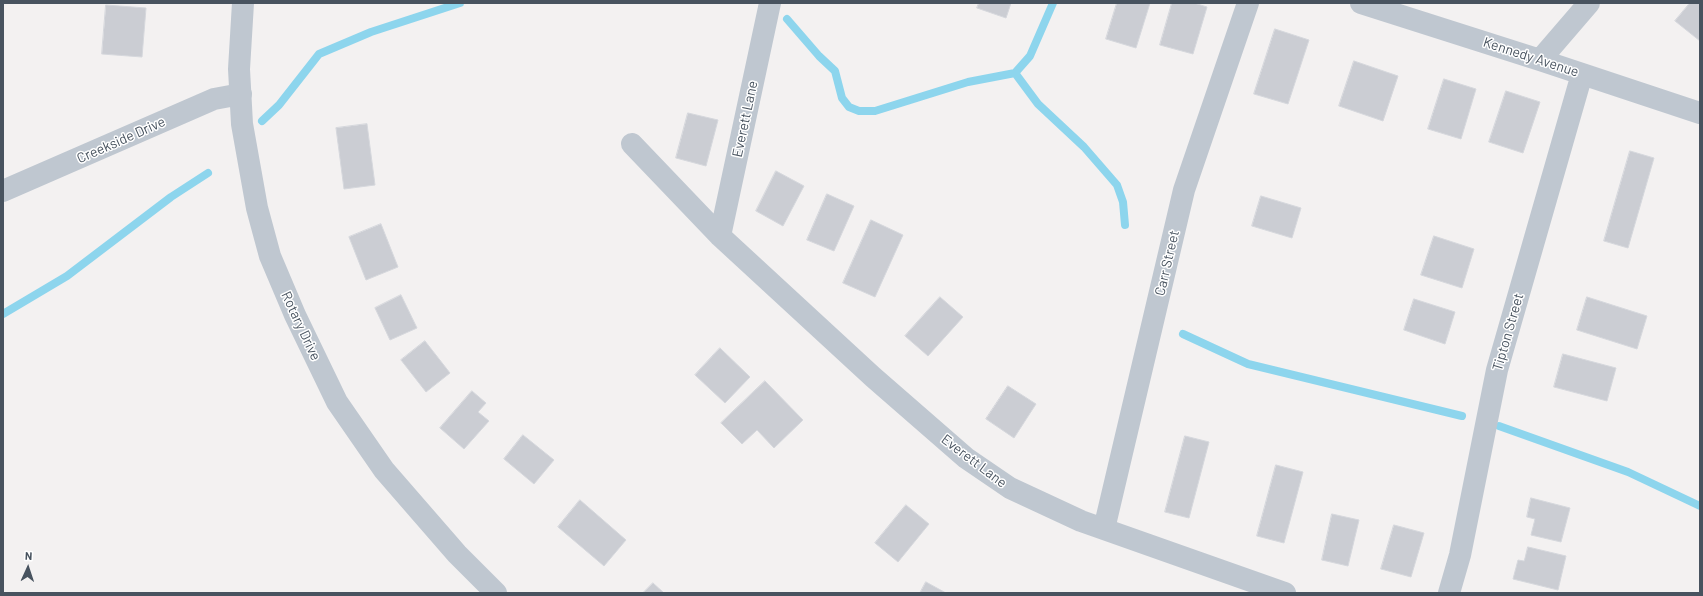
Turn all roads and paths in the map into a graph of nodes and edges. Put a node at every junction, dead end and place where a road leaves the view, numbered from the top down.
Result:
1 (243, 3) edge
2 (770, 3) edge
3 (1248, 3) edge
4 (1361, 3) edge
5 (1589, 3) edge
6 (1540, 60) junction
7 (1582, 74) junction
8 (241, 94) junction
9 (1700, 113) edge
10 (632, 144) dead end
11 (3, 192) edge
12 (720, 236) junction
13 (1104, 529) junction
14 (496, 593) edge
15 (1285, 593) edge
16 (1448, 593) edge

1 - 8 street, Rotary Drive
2 - 12 street, Everett Lane
3 - 13 street, Carr Street
4 - 6 street, Kennedy Avenue
5 - 6 street
6 - 7 street, Kennedy Avenue
7 - 9 street, Kennedy Avenue
7 - 16 street, Tipton Street
8 - 11 street, Creekside Drive
8 - 14 street, Rotary Drive
10 - 12 street, Everett Lane
12 - 13 street, Everett Lane
13 - 15 street, Everett Lane

